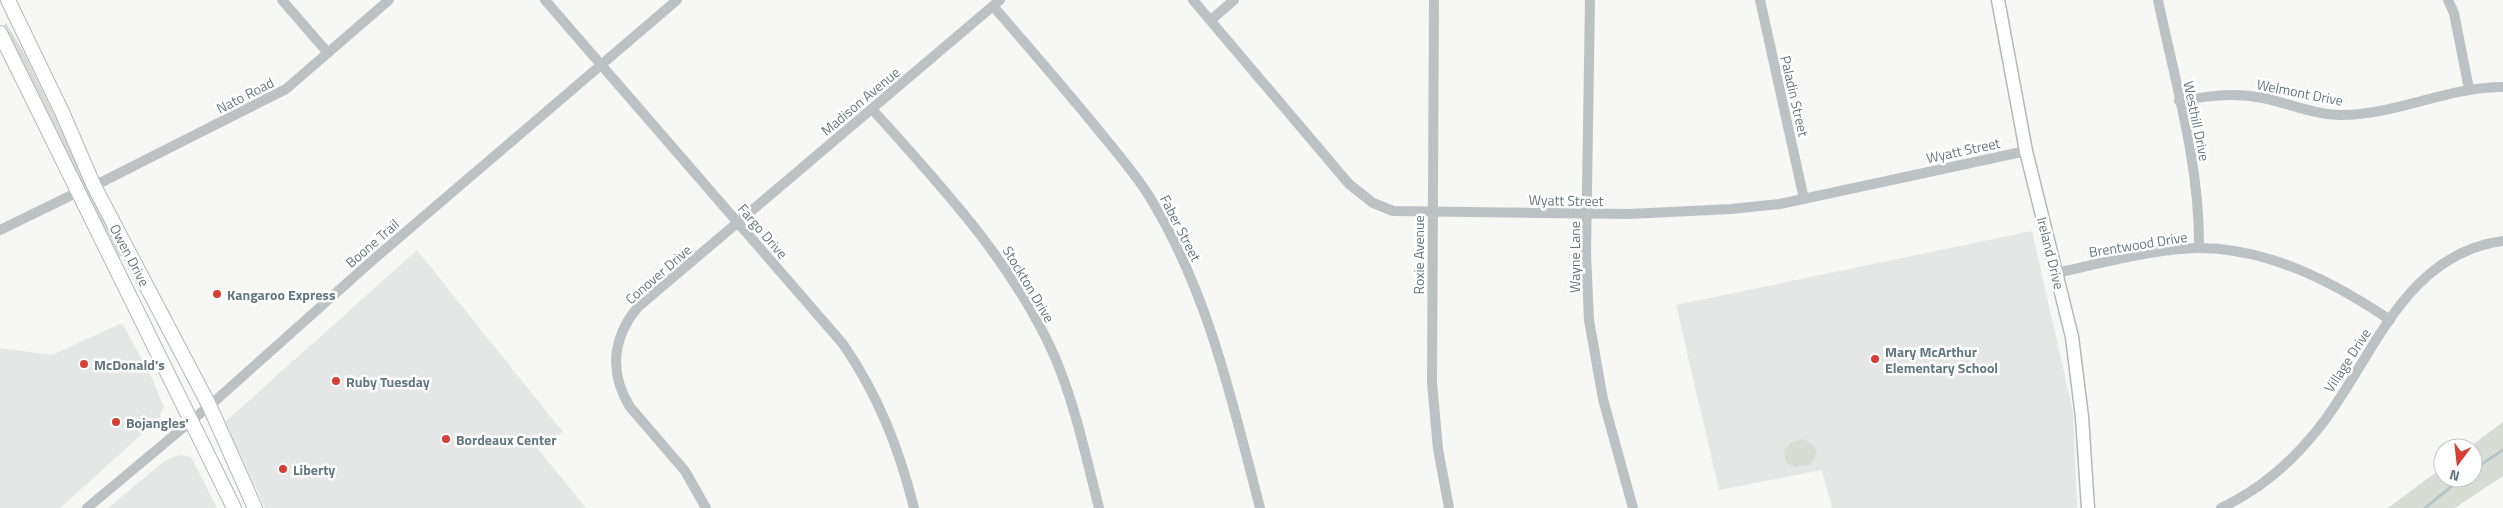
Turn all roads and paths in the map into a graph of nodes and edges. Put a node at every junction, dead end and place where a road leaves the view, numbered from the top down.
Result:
1 (8, 0) edge
2 (282, 0) edge
3 (389, 0) edge
4 (545, 0) edge
5 (677, 0) edge
6 (1193, 0) edge
7 (1234, 0) edge
8 (1434, 0) edge
9 (1590, 0) edge
10 (1760, 0) edge
11 (1998, 0) edge
12 (2158, 0) edge
13 (2448, 0) edge
14 (997, 3) edge
15 (1211, 20) junction
16 (0, 33) edge
17 (328, 53) junction
18 (602, 64) junction
19 (2503, 88) edge
20 (2470, 89) junction
21 (2179, 101) junction
22 (872, 109) junction
23 (2026, 150) junction
24 (94, 186) junction
25 (78, 192) junction
26 (1804, 199) junction
27 (1432, 212) junction
28 (1588, 214) junction
29 (738, 223) junction
30 (0, 230) edge
31 (2503, 241) edge
32 (2199, 248) junction
33 (2056, 273) junction
34 (2390, 320) junction
35 (209, 405) junction
36 (191, 421) junction
37 (87, 508) edge
38 (234, 508) edge
39 (255, 508) edge
40 (706, 508) edge
41 (914, 508) edge
42 (1099, 508) edge
43 (1260, 508) edge
44 (1449, 508) edge
45 (1633, 508) edge
46 (2088, 508) edge
47 (2221, 508) edge

1 - 24 highway, Owen Drive
2 - 17 street
3 - 17 street, Nato Road
4 - 18 street, Fargo Drive
5 - 18 street, Boone Trail
6 - 15 street, Wyatt Street
7 - 15 street
8 - 27 street, Roxie Avenue
9 - 28 street, Wayne Lane
10 - 26 street, Paladin Street
11 - 23 main road, Ireland Drive
12 - 21 street, Westhill Drive
13 - 20 street
14 - 22 street, Madison Avenue
14 - 43 street, Faber Street
15 - 27 street, Wyatt Street
16 - 25 highway, Owen Drive
17 - 24 street, Nato Road
18 - 29 street, Fargo Drive
18 - 35 street, Boone Trail
19 - 20 street, Welmont Drive
20 - 21 street, Welmont Drive
21 - 32 street, Westhill Drive
22 - 29 street, Madison Avenue
22 - 42 street, Stockton Drive
23 - 26 street, Wyatt Street
23 - 33 main road, Ireland Drive
24 - 35 highway, Owen Drive
25 - 30 street
25 - 36 highway, Owen Drive
26 - 28 street, Wyatt Street
27 - 28 street, Wyatt Street
27 - 44 street, Roxie Avenue
28 - 45 street, Wayne Lane
29 - 40 street, Conover Drive
29 - 41 street, Fargo Drive
31 - 34 street, Village Drive
32 - 33 street, Brentwood Drive
32 - 34 street, Brentwood Drive
33 - 46 main road, Ireland Drive
34 - 47 street, Village Drive
35 - 36 street, Boone Trail
35 - 39 highway, Owen Drive
36 - 37 street, Boone Trail
36 - 38 highway, Owen Drive

